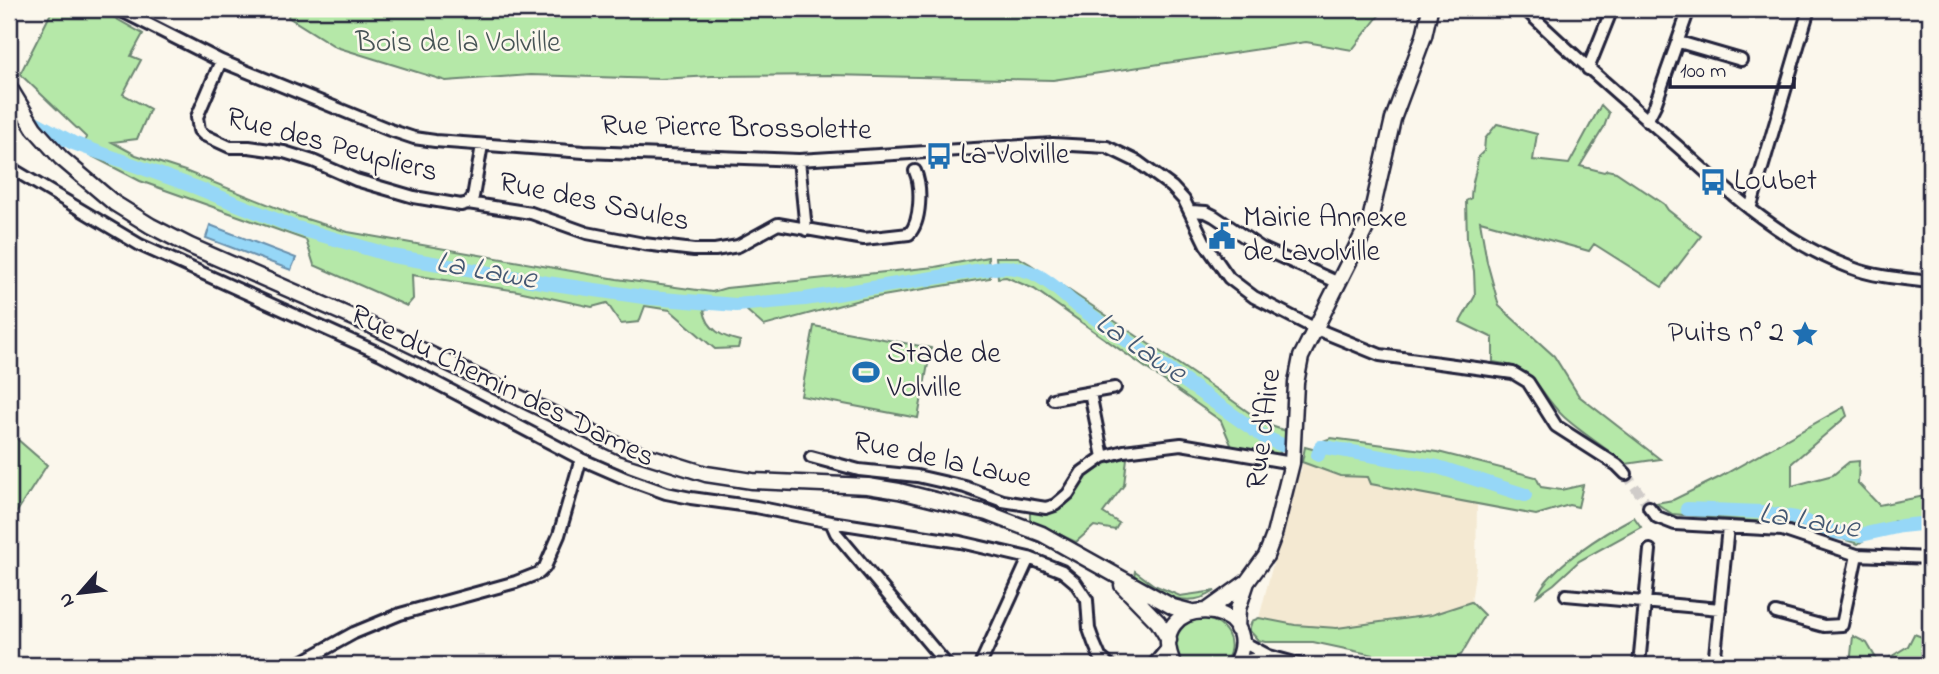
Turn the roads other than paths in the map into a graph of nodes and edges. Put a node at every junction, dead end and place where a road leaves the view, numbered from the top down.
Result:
1 (118, 9) edge
2 (1430, 9) edge
3 (1525, 9) edge
4 (1612, 9) edge
5 (1689, 9) edge
6 (1809, 9) edge
7 (137, 13) edge
8 (1679, 42) junction
9 (1741, 60) dead end
10 (221, 61) junction
11 (1588, 69) junction
12 (11, 92) edge
13 (1647, 121) junction
14 (482, 145) junction
15 (799, 160) junction
16 (9, 167) edge
17 (915, 171) dead end
18 (468, 203) junction
19 (1750, 209) junction
20 (1191, 211) junction
21 (806, 230) junction
22 (1930, 282) edge
23 (1339, 283) junction
24 (1314, 328) junction
25 (1115, 388) dead end
26 (1090, 393) junction
27 (1052, 398) dead end
28 (811, 457) dead end
29 (1103, 457) junction
30 (581, 459) junction
31 (1292, 463) junction
32 (1626, 474) tunnel mouth
33 (1649, 507) tunnel mouth
34 (831, 522) junction
35 (1728, 527) junction
36 (1650, 550) dead end
37 (1857, 555) junction
38 (1029, 558) junction
39 (1930, 558) edge
40 (1108, 571) junction
41 (1247, 582) junction
42 (1566, 595) dead end
43 (1646, 601) junction
44 (1720, 609) junction
45 (1208, 610) junction
46 (1192, 612) junction
47 (1776, 613) dead end
48 (1239, 635) junction
49 (1169, 643) junction
50 (1269, 656) junction
51 (1236, 664) edge
52 (296, 665) edge
53 (947, 665) edge
54 (980, 665) edge
55 (1109, 665) edge
56 (1153, 665) edge
57 (1174, 665) edge
58 (1302, 665) edge
59 (1639, 665) edge
60 (1714, 665) edge

1 - 7 street, Rue Pierre Brossolette
2 - 23 main road, Rue d'Aire
3 - 11 street
4 - 11 street
5 - 8 street
6 - 19 street
7 - 10 street, Rue Pierre Brossolette
8 - 9 street
8 - 13 street
10 - 14 street, Rue Pierre Brossolette
10 - 18 street, Rue des Peupliers
11 - 13 street
12 - 40 main road
13 - 19 street
14 - 15 street, Rue Pierre Brossolette
14 - 18 street, Rue des Peupliers
15 - 20 street, Rue Pierre Brossolette
15 - 21 street
16 - 30 street, Rue du Chemin des Dames
17 - 21 street
18 - 21 street, Rue des Saules
19 - 22 street
20 - 23 street
20 - 24 street
23 - 24 main road, Rue d'Aire
24 - 31 main road, Rue d'Aire
24 - 32 street
25 - 26 street
26 - 27 street
26 - 29 street
28 - 29 street, Rue de la Lawe
29 - 31 street, Rue de la Lawe
30 - 34 street, Rue du Chemin des Dames
30 - 52 street
31 - 41 main road, Rue d'Aire
33 - 35 street
34 - 38 street, Rue du Chemin des Dames
34 - 53 street
35 - 37 street
35 - 44 street
36 - 43 street
37 - 39 street
37 - 47 street
38 - 54 street
38 - 55 street, Rue du Chemin des Dames
40 - 46 main road
40 - 49 main road
41 - 45 main road, Rue d'Aire
41 - 48 main road, Rue d'Aire
42 - 43 street
43 - 44 street
43 - 59 street
44 - 60 street
45 - 46 main road
45 - 48 main road
46 - 49 main road
48 - 50 street
48 - 51 main road, Rue d'Aire
49 - 56 street
49 - 57 main road
50 - 51 street
50 - 58 street

